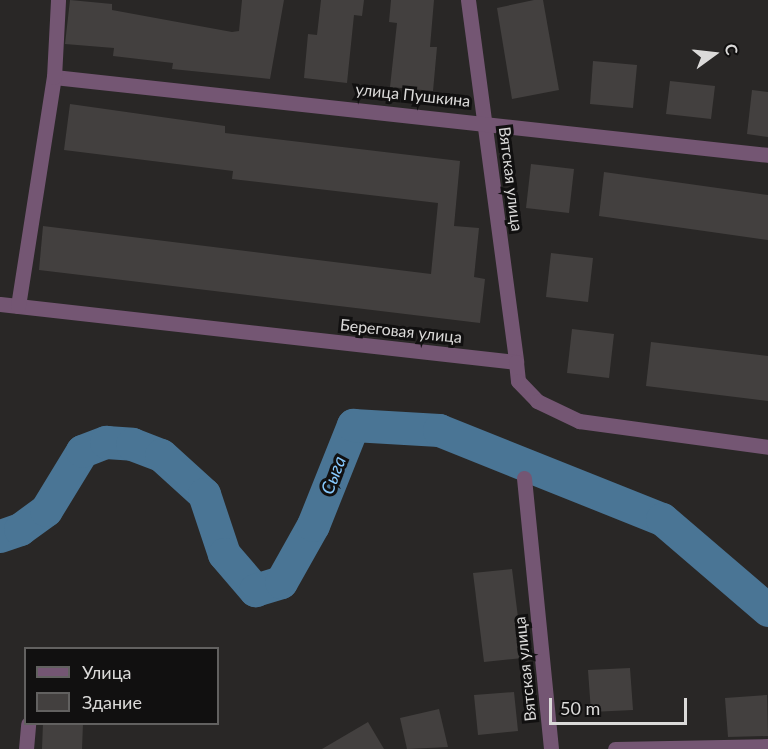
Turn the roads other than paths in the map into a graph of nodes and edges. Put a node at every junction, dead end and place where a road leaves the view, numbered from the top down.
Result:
1 (58, 0) edge
2 (468, 0) edge
3 (54, 77) junction
4 (486, 121) junction
5 (768, 155) edge
6 (0, 304) edge
7 (18, 306) junction
8 (516, 362) junction
9 (768, 447) edge
10 (524, 478) dead end
11 (28, 725) edge
12 (768, 746) edge
13 (26, 749) edge
14 (551, 749) edge
15 (615, 749) edge

1 - 3 street
2 - 4 street, Вятская улица
3 - 4 street, улица Пушкина
3 - 7 street
4 - 5 street, улица Пушкина
4 - 8 street, Вятская улица
6 - 7 street, Береговая улица
7 - 8 street, Береговая улица
8 - 9 street
10 - 14 street, Вятская улица
11 - 13 street
12 - 15 street

